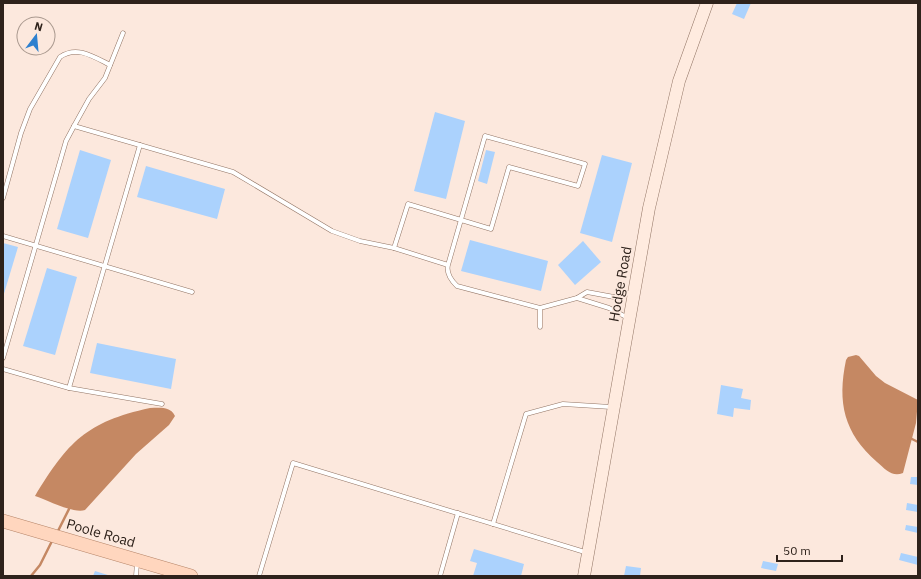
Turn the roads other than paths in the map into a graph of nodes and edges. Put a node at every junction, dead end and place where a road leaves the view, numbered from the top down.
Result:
1 (707, 3) edge
2 (123, 33) dead end
3 (110, 66) junction
4 (74, 126) junction
5 (140, 145) junction
6 (3, 198) edge
7 (461, 220) junction
8 (3, 236) edge
9 (36, 246) junction
10 (394, 248) junction
11 (448, 265) junction
12 (105, 266) junction
13 (192, 292) dead end
14 (633, 292) junction
15 (576, 298) junction
16 (540, 308) junction
17 (628, 319) junction
18 (540, 327) dead end
19 (3, 358) edge
20 (3, 369) edge
21 (69, 388) junction
22 (162, 404) dead end
23 (614, 407) junction
24 (458, 513) junction
25 (3, 521) edge
26 (493, 524) junction
27 (588, 553) junction
28 (138, 560) junction
29 (136, 576) edge
30 (191, 576) edge
31 (259, 576) edge
32 (440, 576) edge
33 (584, 576) edge

1 - 14 main road, Hodge Road
2 - 3 lane
3 - 4 lane
3 - 6 lane
4 - 5 lane
4 - 9 lane
5 - 10 lane
5 - 12 lane
7 - 7 lane
7 - 10 lane
7 - 11 lane
8 - 9 lane
9 - 12 lane
9 - 19 lane
10 - 11 lane
11 - 16 lane
12 - 13 lane
12 - 21 lane
14 - 15 lane
14 - 17 main road, Hodge Road
15 - 16 lane
15 - 17 lane
16 - 18 lane
17 - 23 main road, Hodge Road
20 - 21 lane
21 - 22 lane
23 - 26 lane
23 - 27 main road, Hodge Road
24 - 26 lane
24 - 31 lane
24 - 32 lane
25 - 28 main road, Poole Road
26 - 27 lane
27 - 33 main road, Hodge Road
28 - 29 lane
28 - 30 main road, Poole Road

